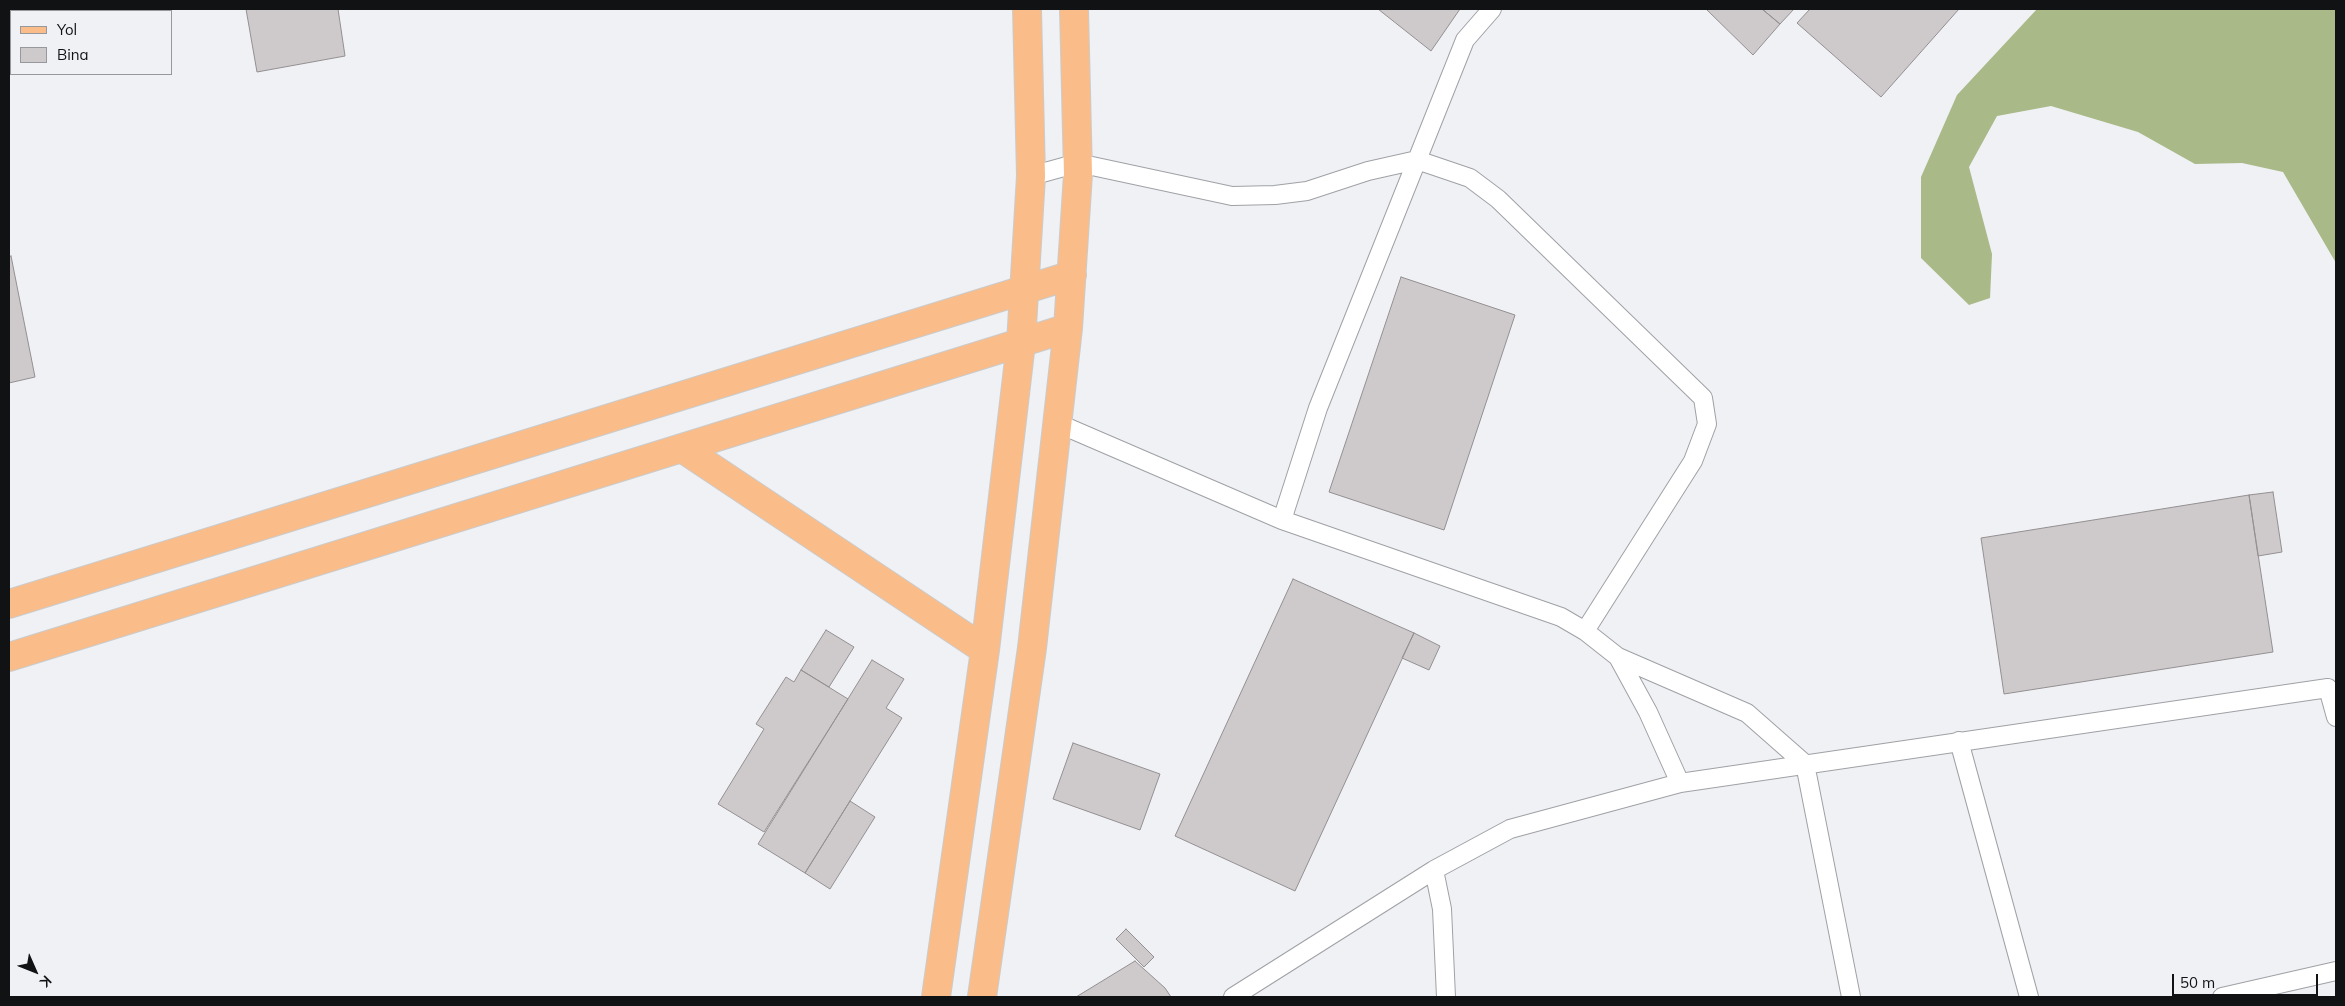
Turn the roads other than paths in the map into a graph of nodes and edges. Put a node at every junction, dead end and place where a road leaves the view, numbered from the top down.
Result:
1 (1027, 9) edge
2 (1074, 9) edge
3 (1492, 9) edge
4 (1418, 160) junction
5 (1078, 163) junction
6 (1031, 176) junction
7 (1072, 275) junction
8 (1024, 290) junction
9 (1068, 328) junction
10 (1021, 343) junction
11 (1057, 423) junction
12 (682, 448) junction
13 (1282, 520) junction
14 (9, 604) edge
15 (1585, 632) junction
16 (985, 650) junction
17 (9, 658) edge
18 (1618, 658) junction
19 (2336, 717) edge
20 (1959, 741) junction
21 (1805, 764) junction
22 (1680, 783) junction
23 (1434, 870) junction
24 (2336, 971) edge
25 (936, 997) edge
26 (982, 997) edge
27 (1232, 997) edge
28 (1446, 997) edge
29 (1851, 997) edge
30 (2029, 997) edge
31 (2222, 997) edge

1 - 6 main road
2 - 5 main road
3 - 4 street
4 - 5 street
4 - 13 street
4 - 15 street
5 - 6 street
5 - 7 main road
6 - 8 main road
7 - 8 main road
7 - 9 main road
8 - 10 main road
8 - 14 main road
9 - 10 main road
9 - 11 main road
10 - 12 main road
10 - 16 main road
11 - 13 street
11 - 26 main road
12 - 16 main road
12 - 17 main road
13 - 15 street
15 - 18 street
16 - 25 main road
18 - 21 street
18 - 22 street
19 - 20 street
20 - 21 street
20 - 30 street
21 - 22 street
21 - 29 street
22 - 23 street
23 - 27 street
23 - 28 street
24 - 31 street

